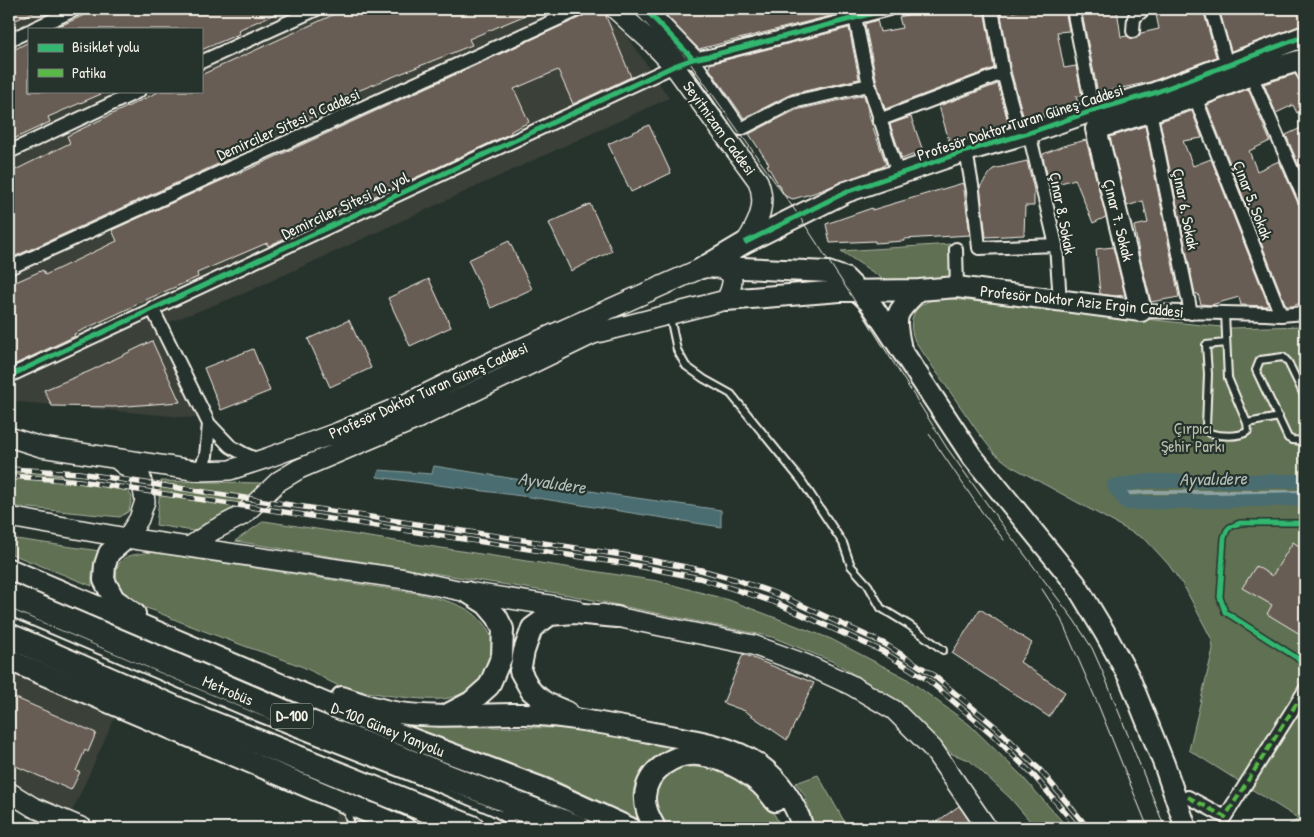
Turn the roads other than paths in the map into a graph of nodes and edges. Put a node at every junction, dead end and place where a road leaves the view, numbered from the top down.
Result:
1 (76, 9) edge
2 (317, 9) edge
3 (580, 9) edge
4 (615, 9) edge
5 (645, 9) edge
6 (889, 9) edge
7 (992, 9) edge
8 (1073, 9) edge
9 (1144, 9) edge
10 (1211, 9) edge
11 (855, 17) junction
12 (35, 28) edge
13 (28, 31) edge
14 (1133, 31) dead end
15 (1305, 36) edge
16 (9, 40) edge
17 (693, 59) junction
18 (202, 62) edge
19 (1227, 64) junction
20 (674, 66) junction
21 (1303, 66) edge
22 (1003, 73) junction
23 (1251, 75) junction
24 (869, 85) junction
25 (137, 92) edge
26 (1195, 97) junction
27 (1150, 112) junction
28 (879, 120) junction
29 (1094, 120) junction
30 (1030, 133) junction
31 (966, 150) junction
32 (9, 152) edge
33 (898, 174) junction
34 (1305, 200) edge
35 (746, 242) junction
36 (1056, 245) junction
37 (956, 249) dead end
38 (711, 267) junction
39 (9, 268) edge
40 (957, 287) junction
41 (919, 290) junction
42 (859, 292) junction
43 (726, 300) junction
44 (1060, 301) junction
45 (152, 308) junction
46 (1141, 311) junction
47 (1305, 312) edge
48 (669, 313) junction
49 (1191, 313) junction
50 (1225, 313) junction
51 (1281, 316) junction
52 (1226, 343) junction
53 (901, 350) junction
54 (9, 376) edge
55 (1305, 397) edge
56 (1279, 417) junction
57 (1247, 423) junction
58 (210, 424) junction
59 (9, 437) edge
60 (1305, 441) edge
61 (41, 447) junction
62 (9, 450) edge
63 (115, 458) junction
64 (261, 461) junction
65 (199, 471) junction
66 (9, 517) edge
67 (127, 538) junction
68 (189, 546) junction
69 (9, 569) edge
70 (467, 592) junction
71 (9, 595) edge
72 (9, 612) edge
73 (617, 617) junction
74 (9, 636) edge
75 (167, 637) junction
76 (943, 650) dead end
77 (9, 660) edge
78 (277, 683) junction
79 (1305, 690) edge
80 (441, 717) junction
81 (587, 720) junction
82 (9, 792) edge
83 (1188, 797) dead end
84 (344, 802) junction
85 (33, 807) junction
86 (9, 809) edge
87 (494, 812) junction
88 (532, 822) dead end
89 (83, 828) edge
90 (352, 828) edge
91 (405, 828) edge
92 (472, 828) edge
93 (521, 828) edge
94 (578, 828) edge
95 (630, 828) edge
96 (655, 828) edge
97 (789, 828) edge
98 (803, 828) edge
99 (987, 828) edge
100 (1186, 828) edge

1 - 12 street
2 - 18 street
3 - 39 street, Demirciler Sitesi 9 Caddesi
4 - 20 main road, Seyitnizam Caddesi
5 - 17 main road, Seyitnizam Caddesi
6 - 11 street, Demirciler Sitesi 10. yol
7 - 22 street
8 - 29 street
9 - 14 street
10 - 19 street
11 - 17 street, Demirciler Sitesi 10. yol
11 - 24 street
13 - 16 street
15 - 19 main road, Profesör Doktor Turan Güneş Caddesi
17 - 20 street, Demirciler Sitesi 10. yol
17 - 24 street
19 - 29 main road, Profesör Doktor Turan Güneş Caddesi
20 - 35 main road, Seyitnizam Caddesi
20 - 45 street, Demirciler Sitesi 10. yol
21 - 23 main road, Profesör Doktor Turan Güneş Caddesi
22 - 28 street
22 - 30 street
23 - 26 main road, Profesör Doktor Turan Güneş Caddesi
23 - 34 street
24 - 28 street
25 - 32 street
26 - 27 main road, Profesör Doktor Turan Güneş Caddesi
26 - 51 street, Çınar 5. Sokak
27 - 29 main road, Profesör Doktor Turan Güneş Caddesi
27 - 49 street, Çınar 6. Sokak
28 - 33 street
29 - 30 main road, Profesör Doktor Turan Güneş Caddesi
29 - 46 main road, Çınar 7. Sokak
30 - 31 main road, Profesör Doktor Turan Güneş Caddesi
30 - 36 street, Çınar 8. Sokak
31 - 33 main road, Profesör Doktor Turan Güneş Caddesi
31 - 36 street
33 - 35 main road, Profesör Doktor Turan Güneş Caddesi
35 - 38 main road, Profesör Doktor Turan Güneş Caddesi
36 - 44 street, Çınar 8. Sokak
37 - 40 street
38 - 42 main road
38 - 43 main road
38 - 64 main road, Profesör Doktor Turan Güneş Caddesi
40 - 41 main road, Profesör Doktor Aziz Ergin Caddesi
40 - 44 main road, Profesör Doktor Aziz Ergin Caddesi
41 - 42 main road
41 - 53 main road
42 - 43 main road
42 - 53 main road
43 - 48 main road
44 - 46 main road, Profesör Doktor Aziz Ergin Caddesi
45 - 54 street, Demirciler Sitesi 10. yol
45 - 58 street
46 - 49 street, Profesör Doktor Aziz Ergin Caddesi
47 - 51 street, Profesör Doktor Aziz Ergin Caddesi
48 - 68 main road
48 - 76 lane
49 - 50 street, Profesör Doktor Aziz Ergin Caddesi
50 - 51 street, Profesör Doktor Aziz Ergin Caddesi
50 - 52 lane
52 - 57 lane
52 - 57 lane
53 - 100 main road
55 - 56 lane
56 - 57 lane
56 - 60 lane
58 - 64 street
58 - 65 street
59 - 61 main road
61 - 62 main road
61 - 63 main road, Profesör Doktor Turan Güneş Caddesi
63 - 65 main road, Profesör Doktor Turan Güneş Caddesi
63 - 67 main road
64 - 65 main road, Profesör Doktor Turan Güneş Caddesi
66 - 67 main road
67 - 68 main road
67 - 75 main road
68 - 70 main road
69 - 75 main road, D-100 Güney Yanyolu
70 - 73 main road
70 - 80 main road
71 - 94 highway, D-100
72 - 87 lane, Metrobüs
73 - 81 main road
73 - 99 main road
74 - 92 highway, D-100
75 - 78 main road, D-100 Güney Yanyolu
77 - 84 main road
78 - 80 main road
78 - 95 main road, D-100 Güney Yanyolu
79 - 83 street
80 - 81 main road
81 - 98 main road
82 - 85 main road
84 - 90 lane
84 - 91 main road
85 - 86 main road
85 - 89 main road
87 - 88 lane, Metrobüs
87 - 93 lane, Metrobüs
96 - 97 main road

